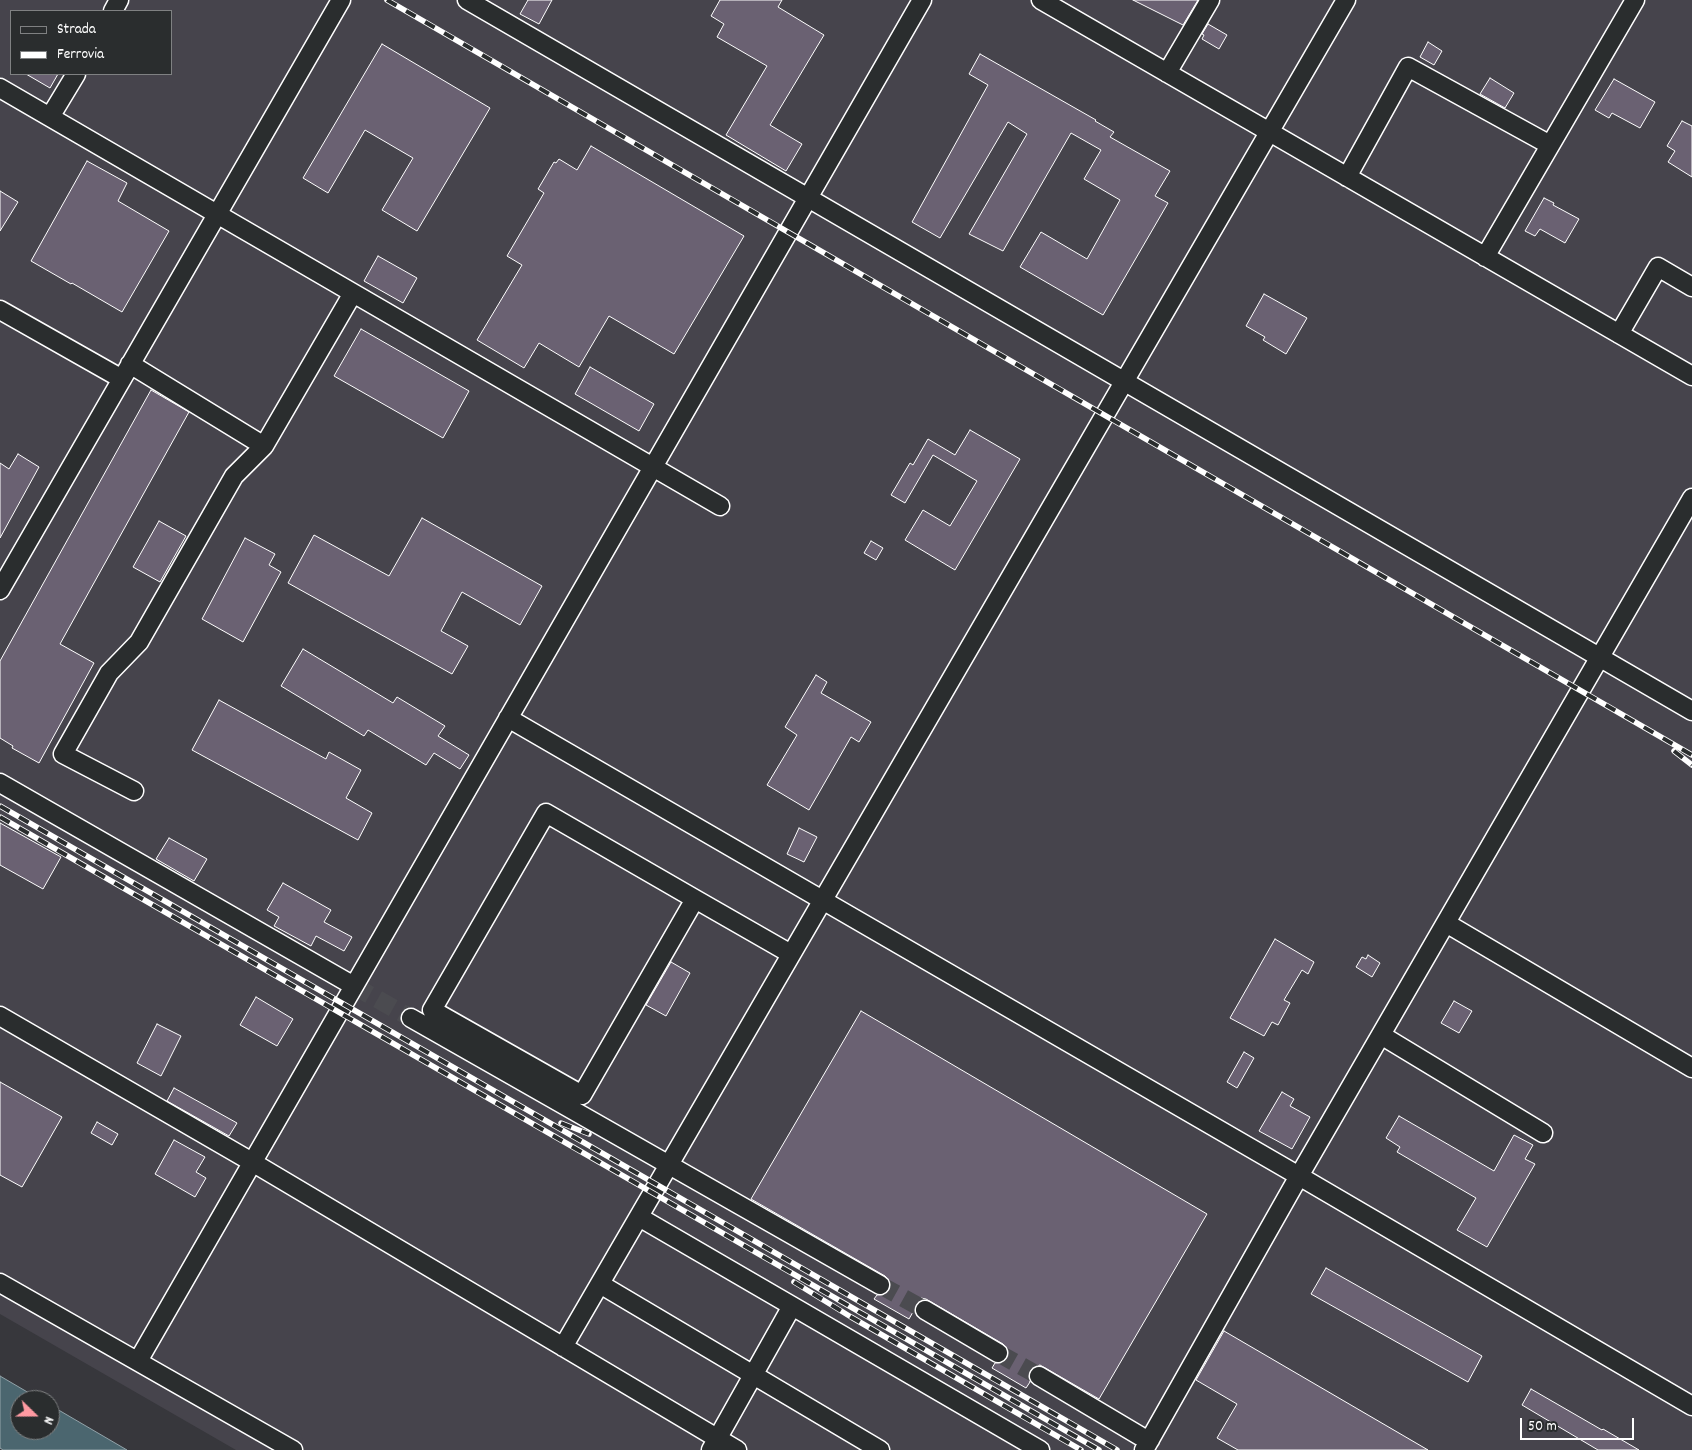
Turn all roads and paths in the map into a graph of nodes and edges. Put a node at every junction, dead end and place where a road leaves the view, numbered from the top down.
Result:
1 (341, 0) edge
2 (467, 0) edge
3 (922, 0) edge
4 (1040, 0) edge
5 (1210, 0) edge
6 (1346, 0) edge
7 (1635, 0) edge
8 (1167, 73) junction
9 (75, 75) edge
10 (0, 88) edge
11 (50, 117) junction
12 (1269, 132) junction
13 (1550, 145) junction
14 (1347, 177) junction
15 (808, 198) junction
16 (218, 213) junction
17 (1486, 257) junction
18 (1692, 287) edge
19 (353, 293) junction
20 (0, 310) edge
21 (1619, 334) junction
22 (126, 372) junction
23 (1692, 376) edge
24 (1124, 382) junction
25 (264, 446) junction
26 (652, 468) junction
27 (1692, 498) edge
28 (720, 506) dead end
29 (0, 590) edge
30 (1600, 658) junction
31 (1692, 711) edge
32 (508, 718) junction
33 (0, 783) edge
34 (134, 791) dead end
35 (695, 899) junction
36 (822, 901) junction
37 (1446, 924) junction
38 (791, 954) junction
39 (354, 986) junction
40 (0, 1016) edge
41 (411, 1018) tunnel mouth
42 (1381, 1035) junction
43 (1692, 1068) edge
44 (1544, 1133) dead end
45 (252, 1162) junction
46 (669, 1166) junction
47 (1299, 1176) junction
48 (639, 1217) junction
49 (0, 1283) edge
50 (600, 1284) junction
51 (880, 1285) tunnel mouth
52 (792, 1306) junction
53 (925, 1310) tunnel mouth
54 (563, 1347) junction
55 (998, 1353) tunnel mouth
56 (138, 1361) junction
57 (753, 1375) junction
58 (1040, 1376) tunnel mouth
59 (1692, 1406) edge
60 (714, 1445) edge
61 (1147, 1445) edge
62 (293, 1450) edge
63 (737, 1450) edge
64 (880, 1450) edge
65 (1040, 1450) edge

1 - 16 lane
2 - 15 lane
3 - 15 lane
4 - 8 lane
5 - 8 lane
6 - 12 lane
7 - 13 lane
8 - 12 lane
9 - 11 lane
10 - 11 lane
11 - 16 lane
12 - 14 lane
12 - 24 lane
13 - 14 lane
13 - 17 lane
14 - 17 lane
15 - 24 lane
15 - 26 lane
16 - 19 lane
16 - 22 lane
17 - 21 lane
18 - 21 lane
19 - 25 lane
19 - 26 lane
20 - 22 lane
21 - 23 lane
22 - 25 lane
22 - 29 lane
24 - 30 lane
24 - 36 lane
25 - 34 lane
26 - 28 lane
26 - 32 lane
27 - 30 lane
30 - 31 lane
30 - 37 lane
32 - 36 lane
32 - 39 lane
33 - 39 lane
35 - 35 lane
35 - 38 lane
36 - 38 lane
36 - 47 lane
37 - 42 lane
37 - 43 lane
38 - 46 lane
39 - 45 lane
40 - 45 lane
41 - 46 lane
42 - 44 lane
42 - 47 lane
45 - 54 lane
45 - 56 lane
46 - 48 lane
46 - 51 lane
47 - 59 lane
47 - 61 lane
48 - 50 lane
48 - 52 lane
49 - 56 lane
50 - 54 lane
50 - 57 lane
52 - 57 lane
52 - 65 lane
53 - 55 lane
54 - 60 lane
56 - 62 lane
57 - 60 lane
57 - 64 lane
58 - 61 lane
60 - 63 lane

